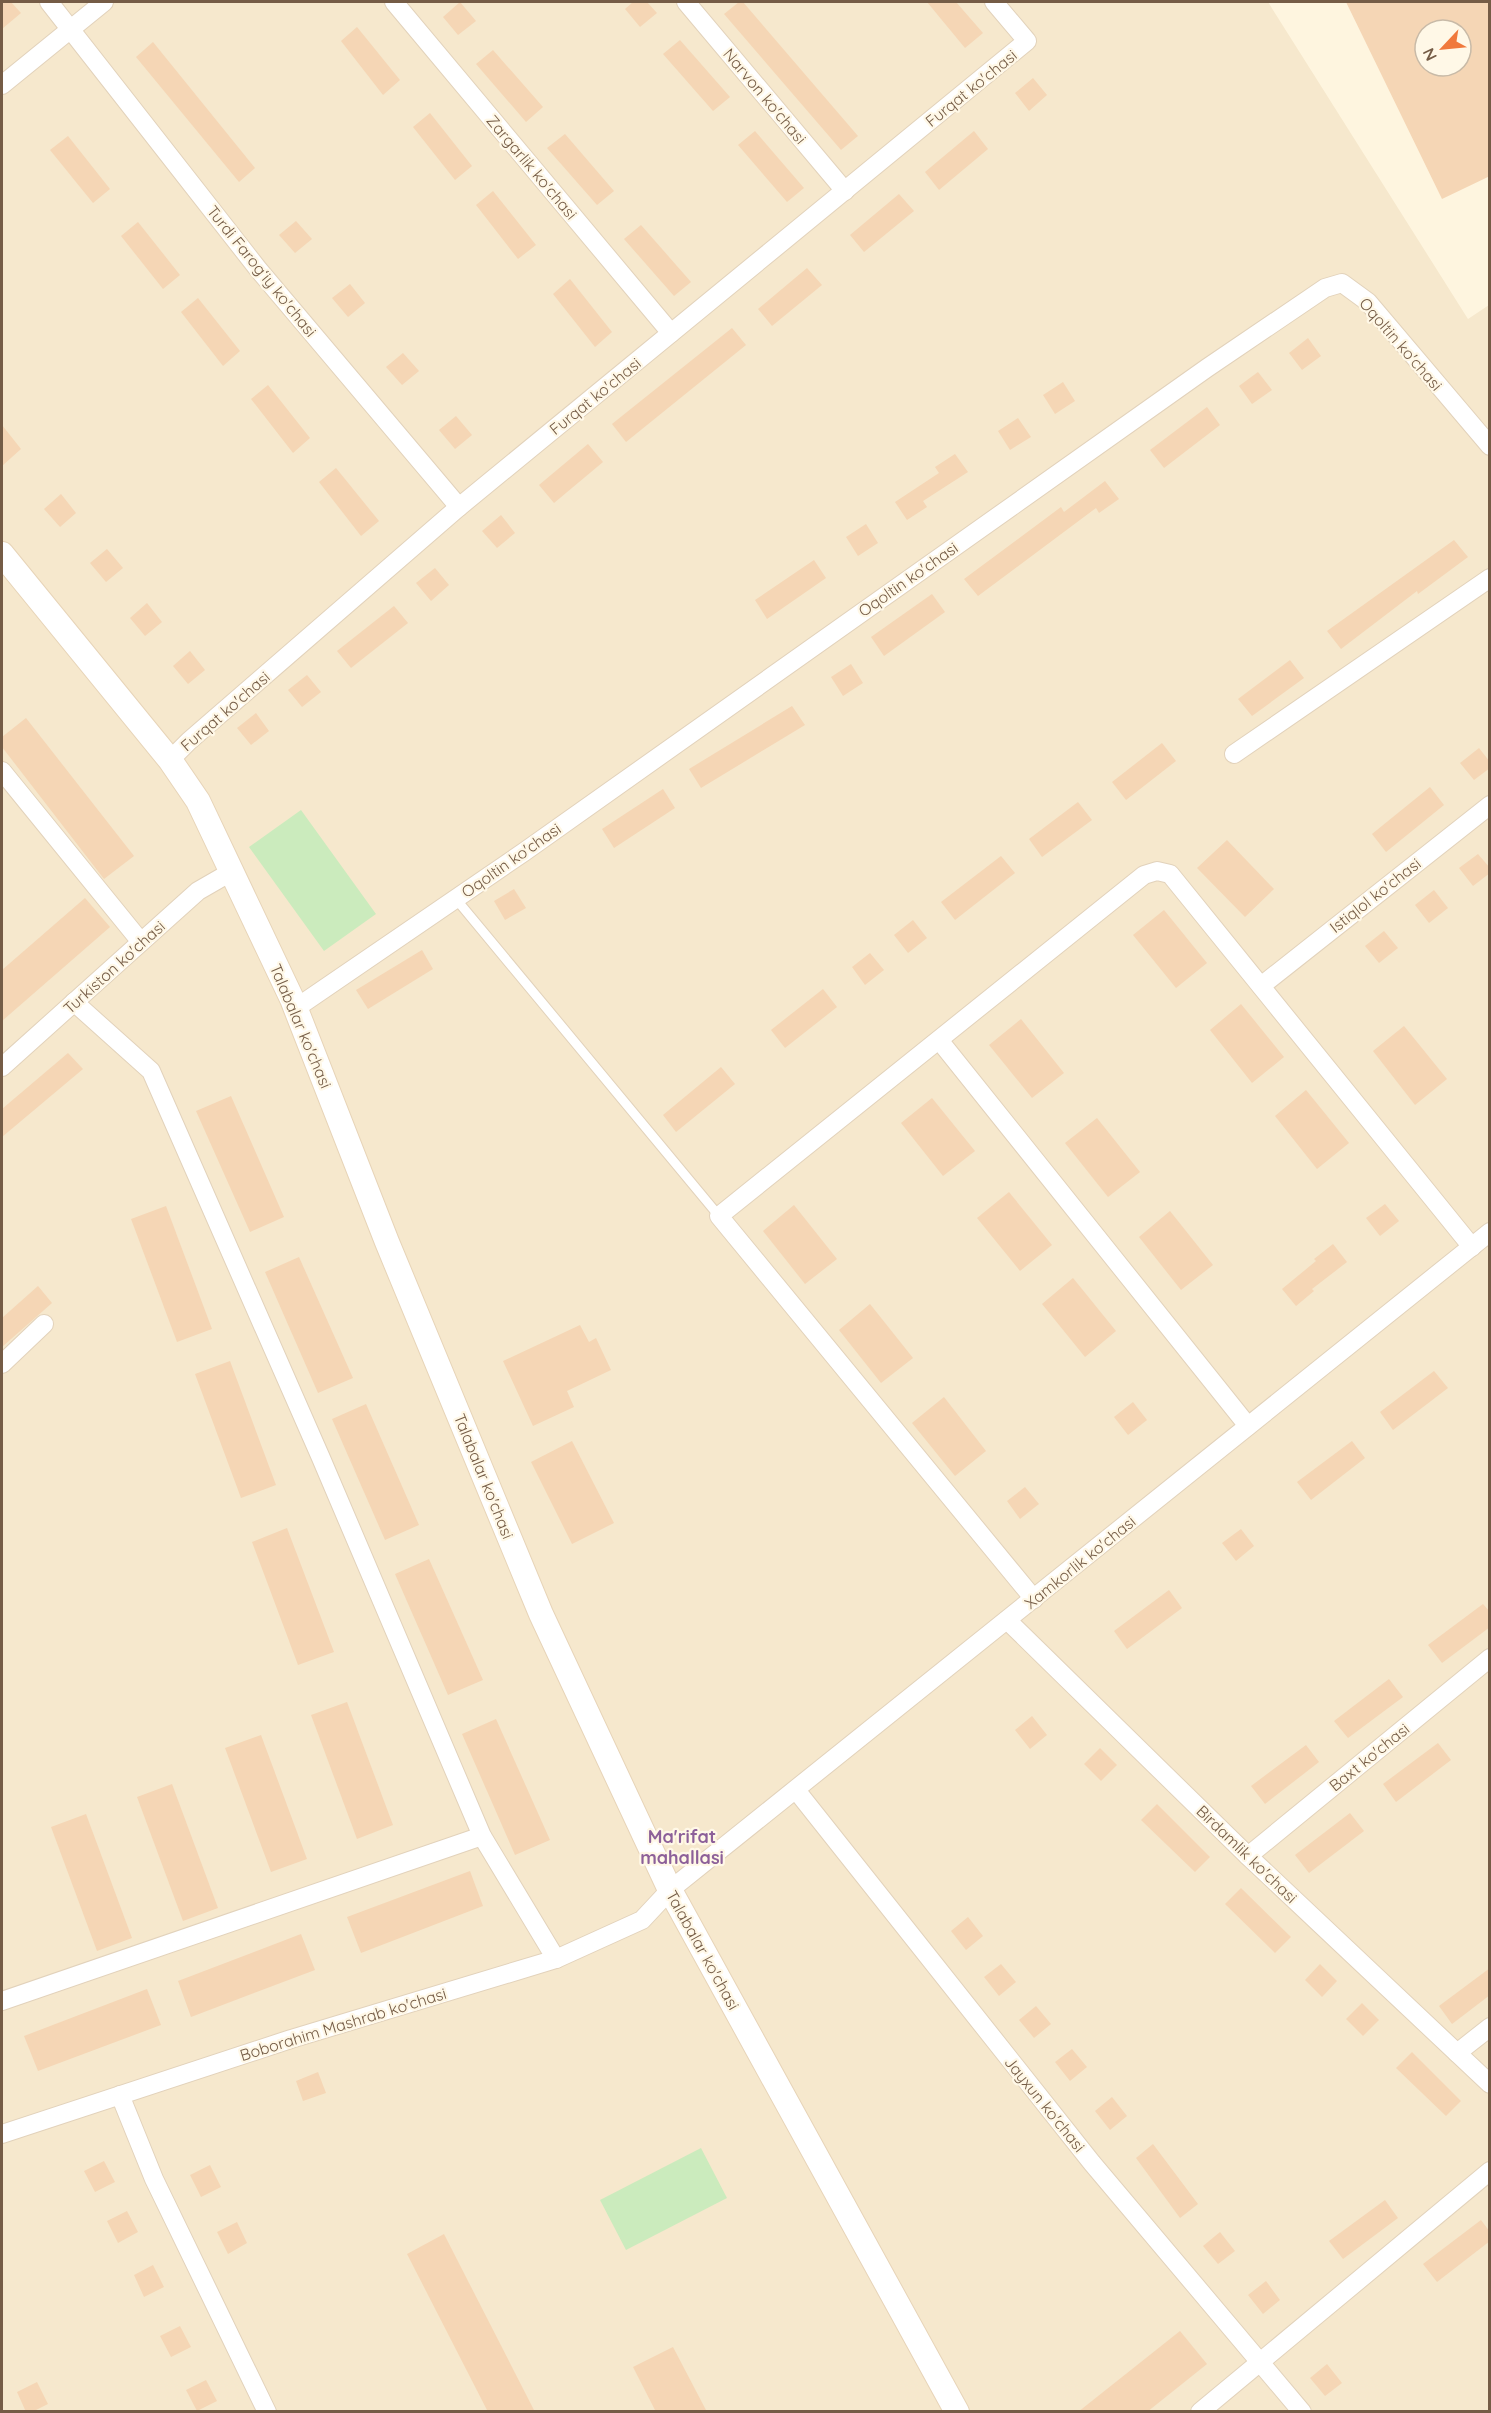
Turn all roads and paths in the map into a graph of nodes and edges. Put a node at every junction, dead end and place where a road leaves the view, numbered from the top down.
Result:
1 (49, 2) edge
2 (104, 2) edge
3 (394, 2) edge
4 (686, 2) edge
5 (994, 2) edge
6 (71, 28) junction
7 (2, 85) edge
8 (845, 190) junction
9 (671, 333) junction
10 (1489, 445) edge
11 (459, 507) junction
12 (2, 554) edge
13 (1490, 578) edge
14 (1234, 754) dead end
15 (170, 760) junction
16 (2, 771) edge
17 (1490, 805) edge
18 (231, 872) junction
19 (456, 899) junction
20 (141, 942) junction
21 (1261, 986) junction
22 (74, 1002) junction
23 (296, 1008) junction
24 (939, 1040) junction
25 (2, 1067) edge
26 (719, 1216) junction
27 (1490, 1232) edge
28 (1472, 1247) junction
29 (45, 1324) dead end
30 (2, 1364) edge
31 (1248, 1426) junction
32 (1034, 1599) junction
33 (1007, 1620) junction
34 (1490, 1658) edge
35 (796, 1790) junction
36 (482, 1836) junction
37 (1248, 1856) junction
38 (670, 1890) junction
39 (556, 1959) junction
40 (2, 2001) edge
41 (1490, 2027) edge
42 (1457, 2054) junction
43 (1490, 2084) edge
44 (120, 2095) junction
45 (3, 2128) edge
46 (1490, 2171) edge
47 (1261, 2361) junction
48 (267, 2412) edge
49 (957, 2412) edge
50 (1200, 2412) edge
51 (1302, 2412) edge

1 - 6 street, Turdi Farog‘iy ko'chasi
2 - 6 street
3 - 9 street, Zargarlik ko'chasi
4 - 8 street, Narvon ko'chasi
5 - 8 street, Furqat ko'chasi
6 - 7 street
6 - 11 street, Turdi Farog‘iy ko'chasi
8 - 9 street, Furqat ko'chasi
9 - 11 street, Furqat ko'chasi
10 - 19 street, Oqoltin ko'chasi
11 - 15 street, Furqat ko'chasi
12 - 15 street, Talabalar ko'chasi
13 - 14 street
15 - 18 street, Talabalar ko'chasi
16 - 20 street
17 - 21 street, Istiqlol ko'chasi
18 - 20 street, Turkiston ko'chasi
18 - 23 street, Talabalar ko'chasi
19 - 23 street, Oqoltin ko'chasi
19 - 26 lane
20 - 22 street, Turkiston ko'chasi
21 - 24 street
21 - 28 street
22 - 25 street, Turkiston ko'chasi
22 - 36 street
23 - 38 street, Talabalar ko'chasi
24 - 26 street
24 - 31 street
26 - 32 street
27 - 28 street, Xamkorlik ko'chasi
28 - 31 street, Xamkorlik ko'chasi
29 - 30 street
31 - 32 street, Xamkorlik ko'chasi
32 - 33 street, Xamkorlik ko'chasi
33 - 35 street, Xamkorlik ko'chasi
33 - 37 street, Birdamlik ko'chasi
34 - 37 street, Baxt ko'chasi
35 - 38 street, Xamkorlik ko'chasi
35 - 47 street, Jayxun ko'chasi
36 - 39 street
36 - 40 street
37 - 42 street, Birdamlik ko'chasi
38 - 39 street, Boborahim Mashrab ko'chasi
38 - 49 street, Talabalar ko'chasi
39 - 44 street, Boborahim Mashrab ko'chasi
41 - 42 street
42 - 43 street, Birdamlik ko'chasi
44 - 45 street, Boborahim Mashrab ko'chasi
44 - 48 street
46 - 47 street
47 - 50 street
47 - 51 street, Jayxun ko'chasi

